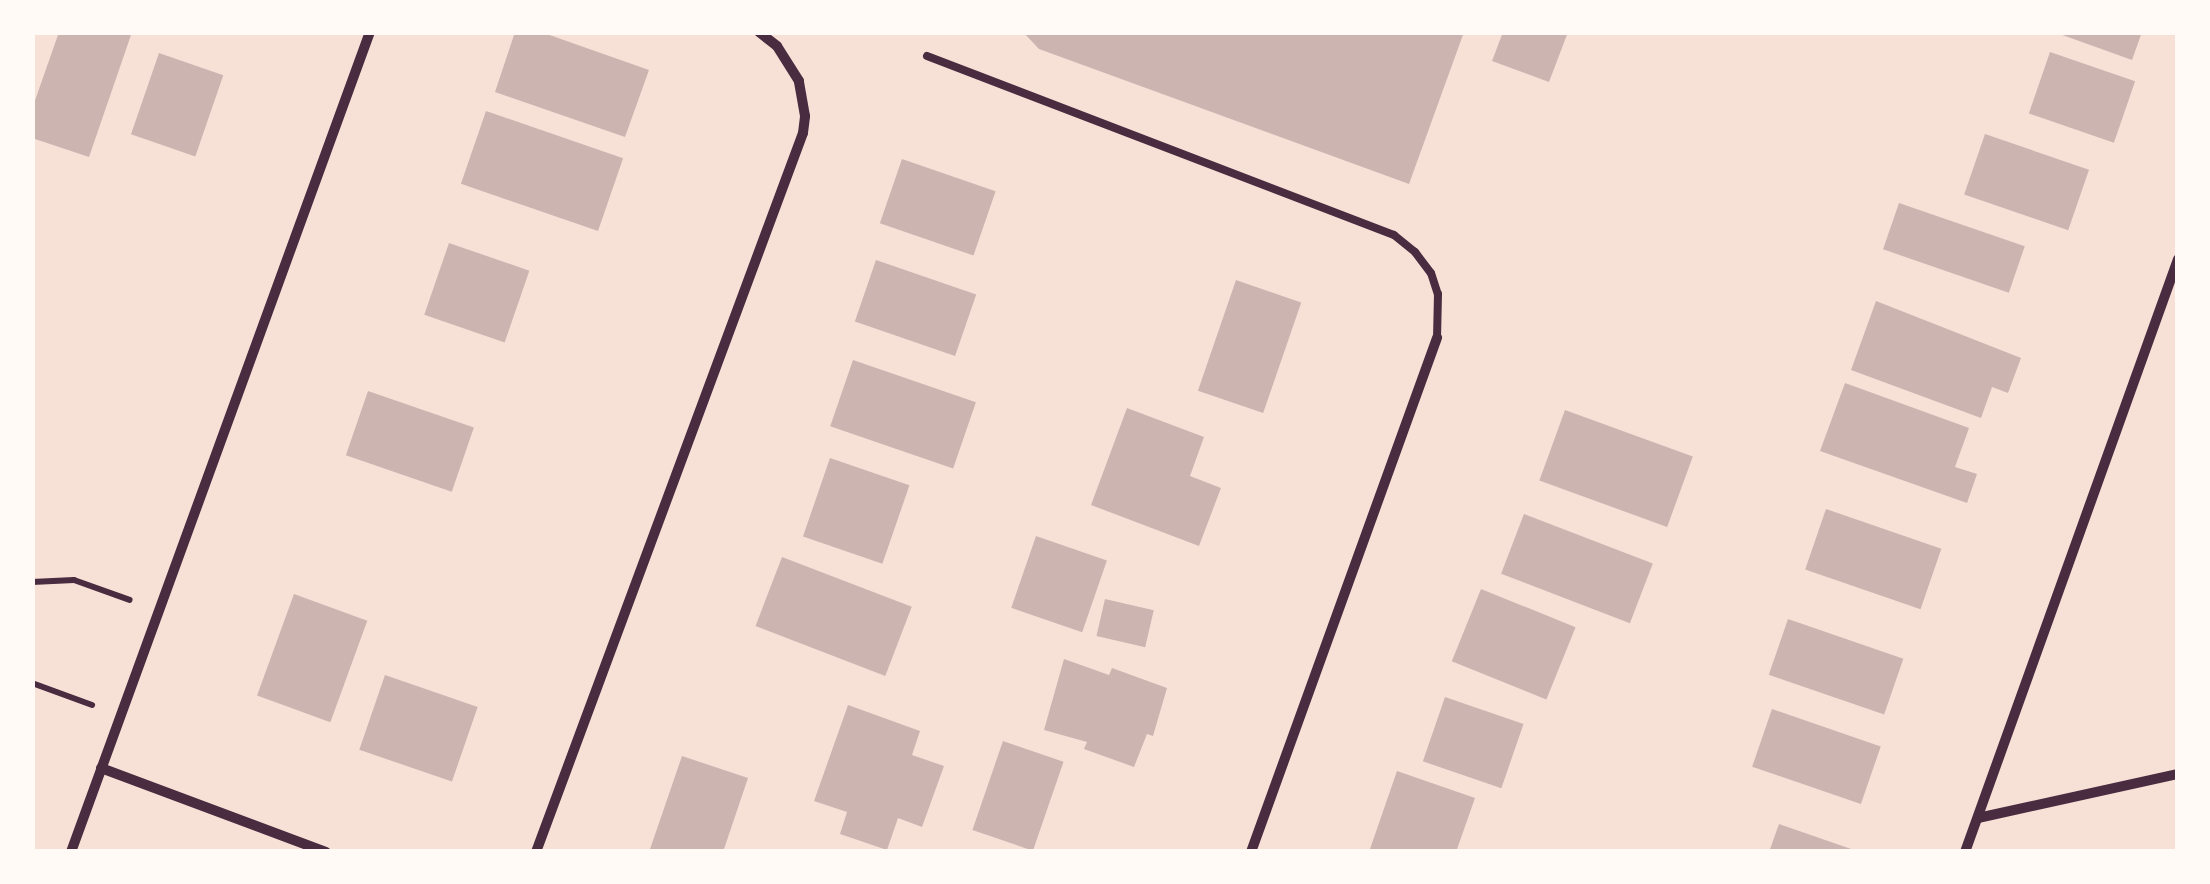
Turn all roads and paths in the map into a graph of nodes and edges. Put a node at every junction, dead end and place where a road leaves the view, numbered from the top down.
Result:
1 (370, 32) edge
2 (759, 32) edge
3 (927, 56) dead end
4 (2178, 259) edge
5 (1437, 338) joint
6 (32, 582) edge
7 (159, 611) junction
8 (32, 683) edge
9 (121, 715) junction
10 (101, 768) junction
11 (2178, 774) edge
12 (1978, 818) junction
13 (70, 852) edge
14 (326, 852) edge
15 (536, 852) edge
16 (1250, 852) edge
17 (1965, 852) edge

1 - 7 street
2 - 15 street
3 - 5 lane
4 - 12 street
5 - 16 street
6 - 7 path
7 - 9 street
8 - 9 path
9 - 10 street
10 - 13 street
10 - 14 street
11 - 12 street
12 - 17 street

